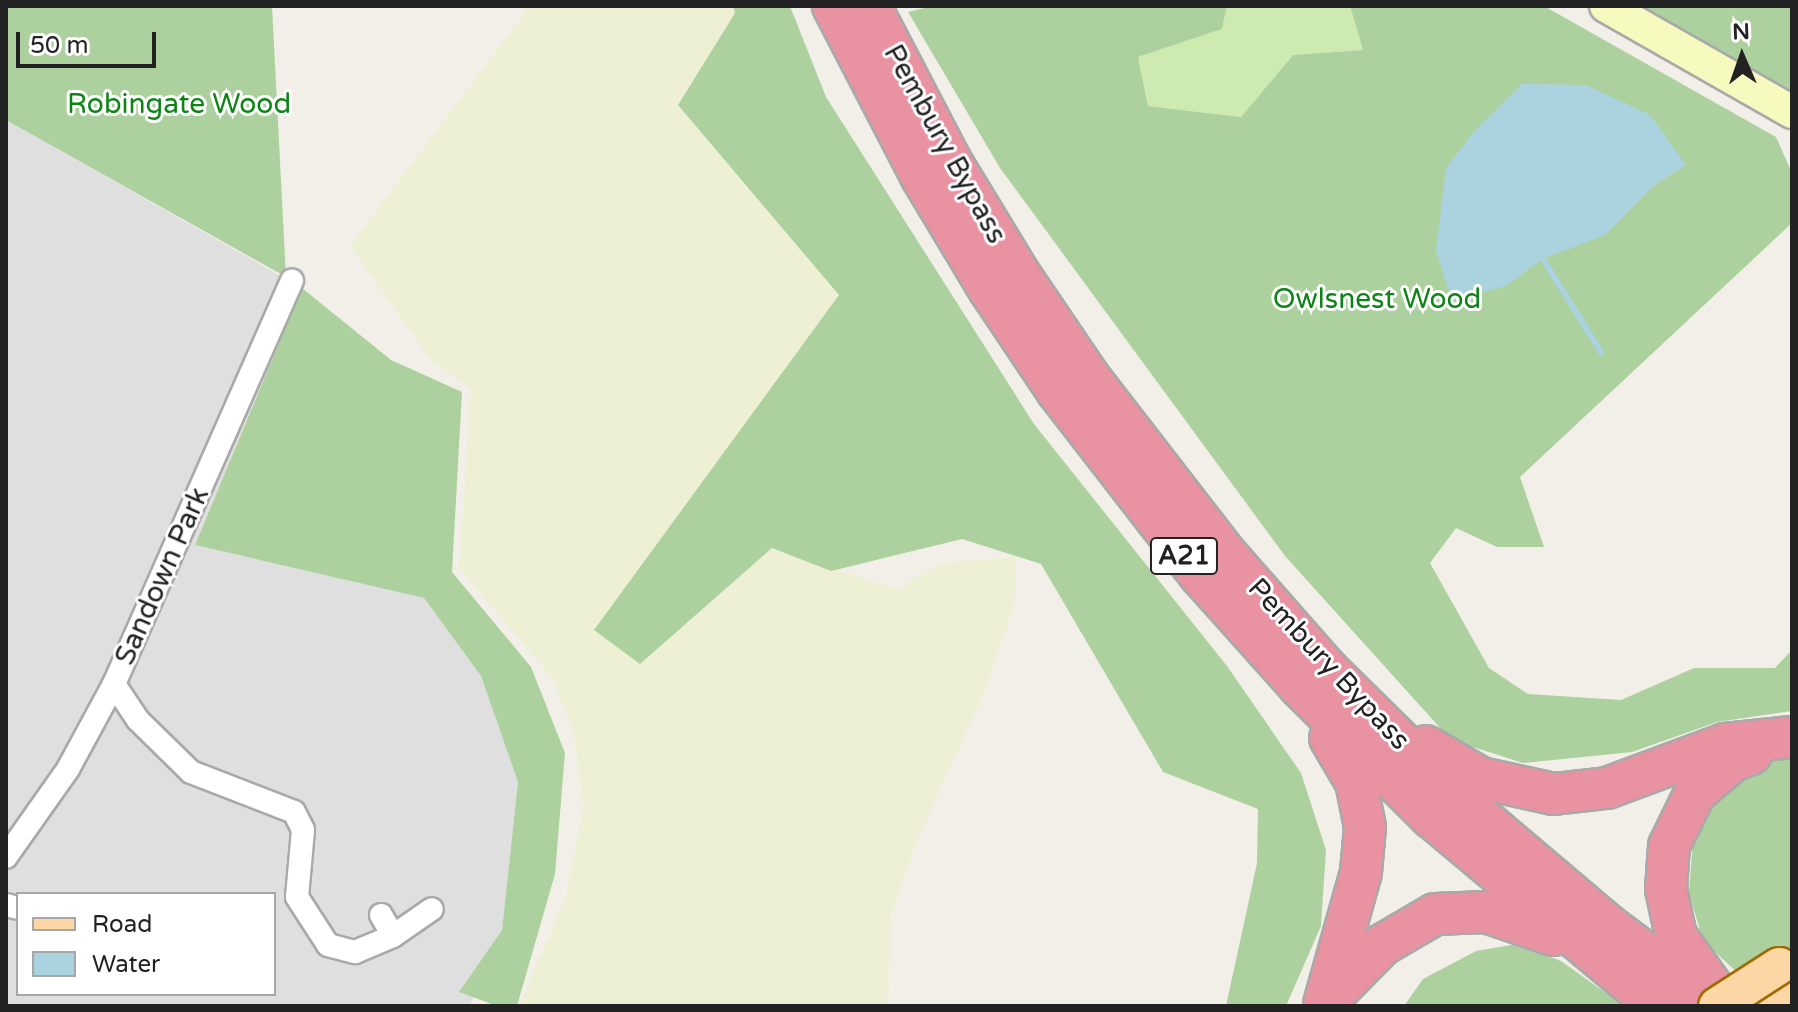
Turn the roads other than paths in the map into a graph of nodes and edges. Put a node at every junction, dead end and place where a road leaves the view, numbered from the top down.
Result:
1 (833, 6) edge
2 (870, 6) edge
3 (1606, 6) edge
4 (1792, 112) edge
5 (292, 281) dead end
6 (114, 684) junction
7 (1300, 687) junction
8 (1368, 710) junction
9 (1788, 738) edge
10 (8, 850) edge
11 (432, 909) dead end
12 (381, 915) dead end
13 (393, 936) junction
14 (1586, 949) junction
15 (1788, 969) edge
16 (1323, 1005) edge
17 (1657, 1006) edge
18 (1717, 1006) edge
19 (1729, 1006) edge
20 (1757, 1006) edge

1 - 7 highway, Pembury Bypass / A21
2 - 8 highway, Pembury Bypass / A21
3 - 4 street
5 - 6 street, Sandown Park
6 - 10 street, Sandown Park
6 - 13 street
7 - 14 highway, Pembury Bypass / A21
7 - 16 highway, A21
8 - 9 highway, A21
8 - 18 highway, Pembury Bypass / A21
9 - 19 highway, A21
11 - 13 street
12 - 13 street
14 - 16 highway, A21
14 - 17 highway, Pembury Bypass / A21
15 - 18 main road, bridge
15 - 20 main road

